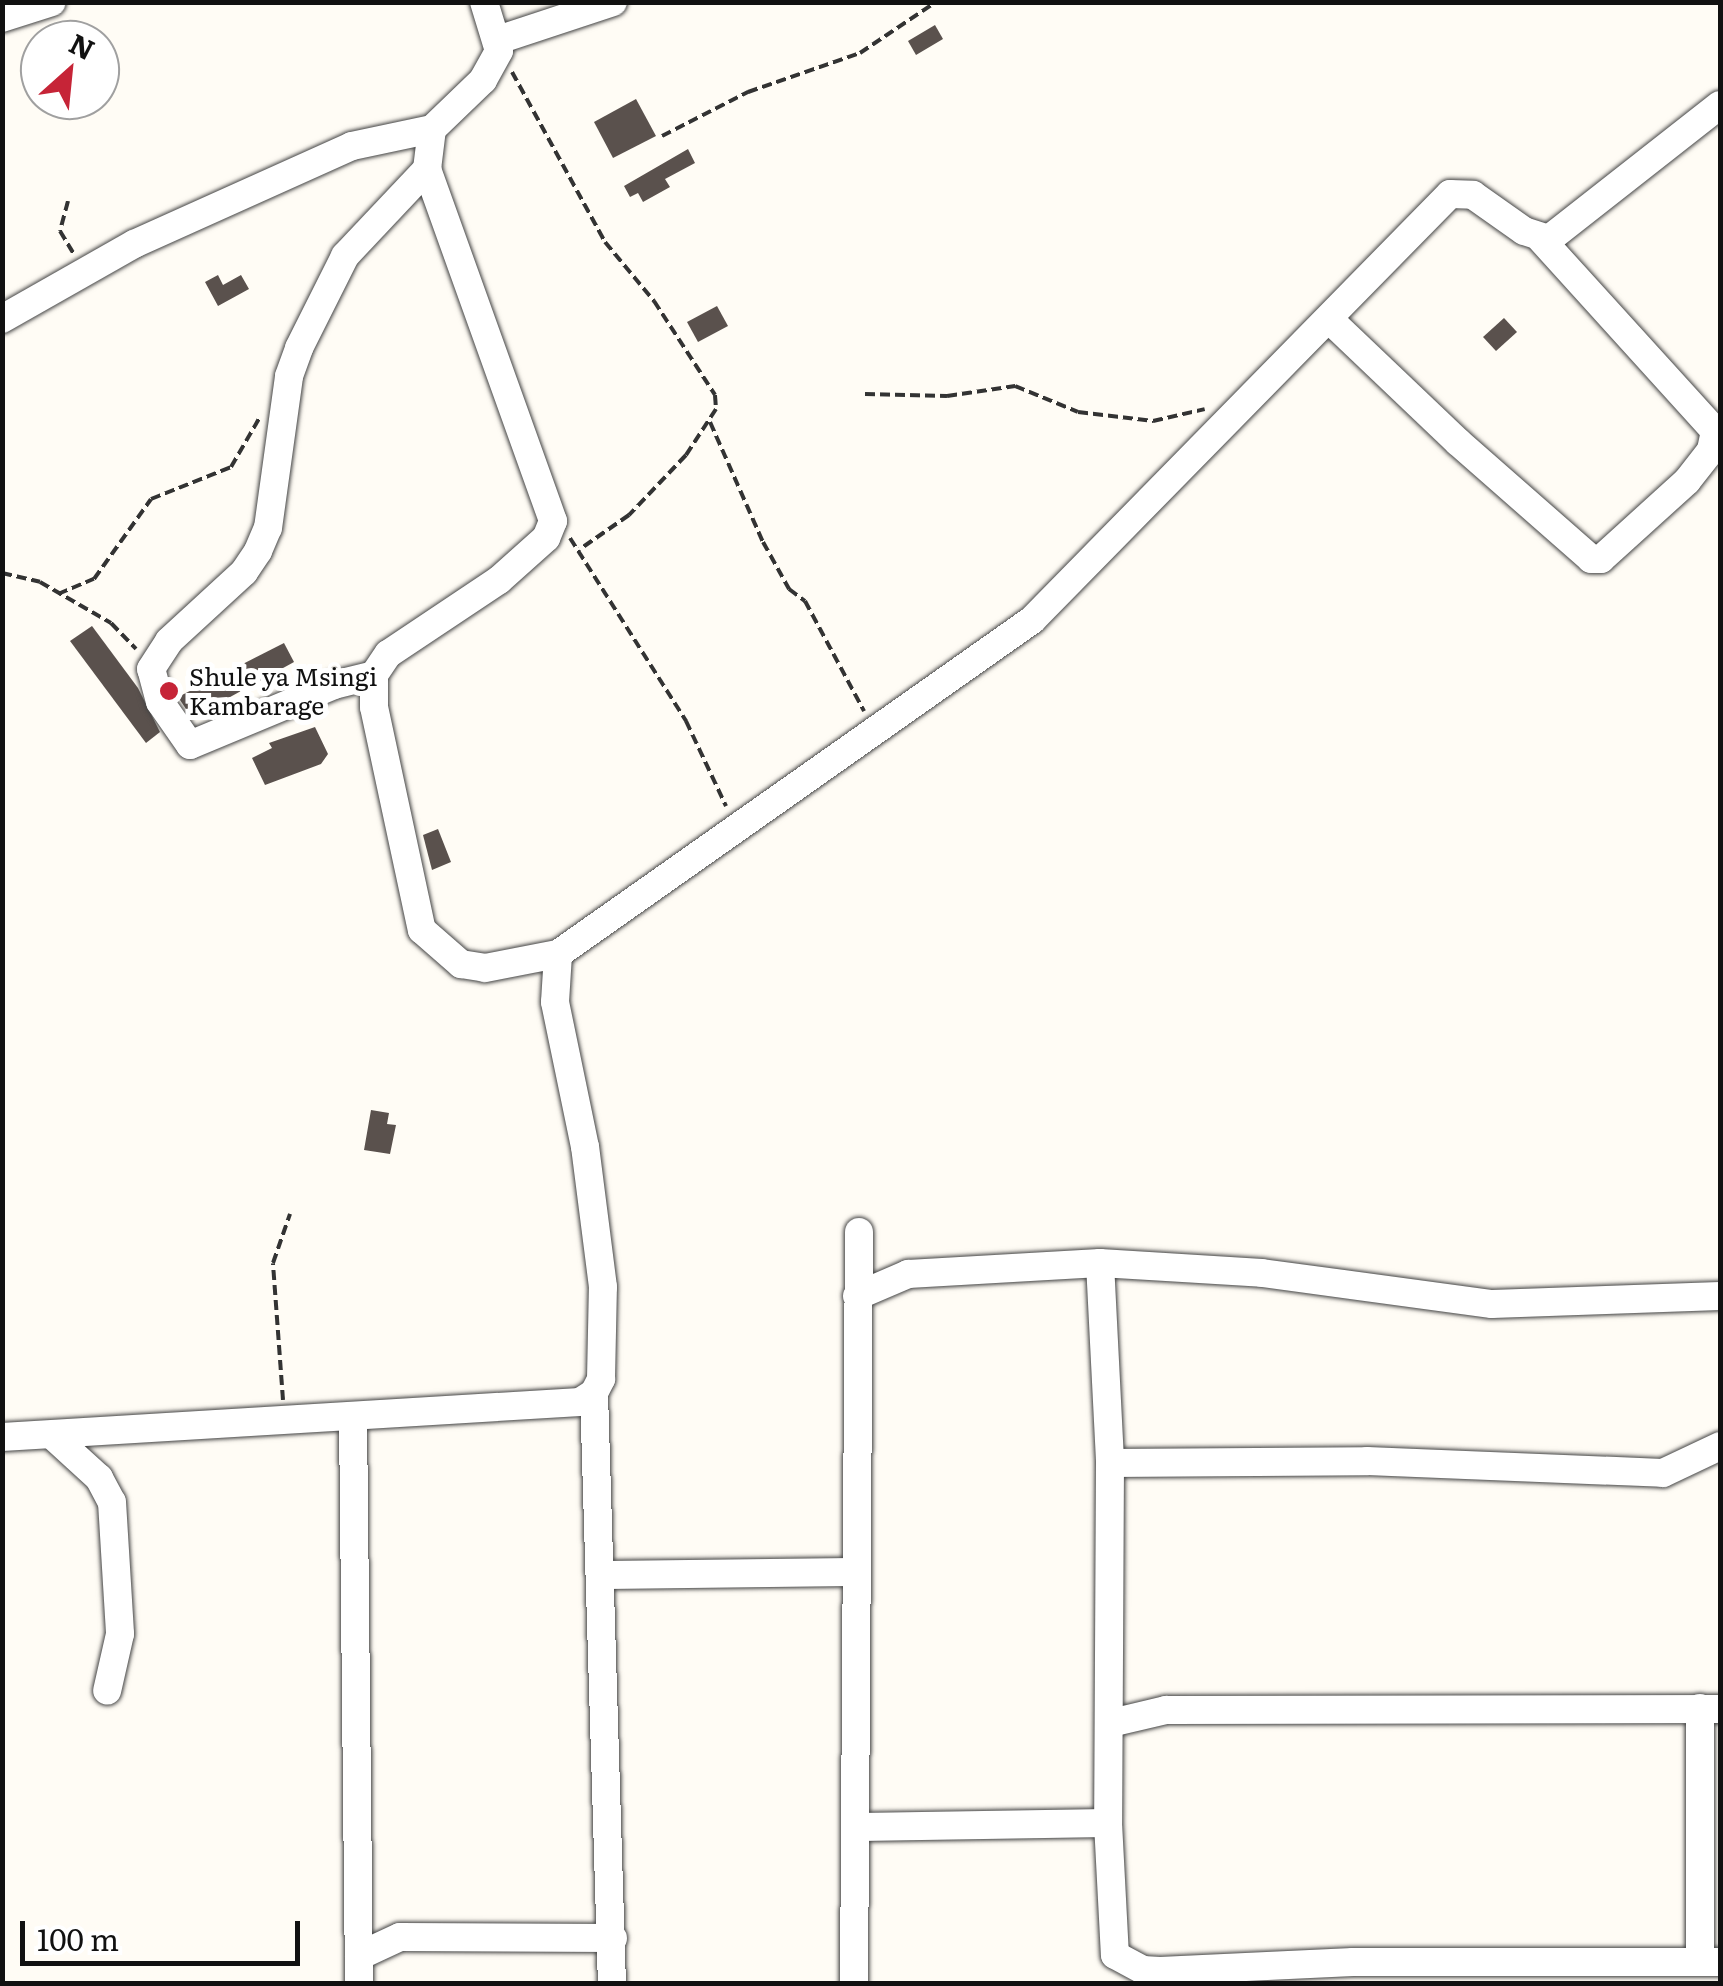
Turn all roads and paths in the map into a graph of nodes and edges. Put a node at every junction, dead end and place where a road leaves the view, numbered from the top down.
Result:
1 (52, 2) edge
2 (484, 2) edge
3 (613, 2) edge
4 (936, 2) edge
5 (2, 18) edge
6 (498, 46) junction
7 (1720, 105) edge
8 (432, 129) junction
9 (662, 136) dead end
10 (427, 169) junction
11 (68, 200) dead end
12 (1541, 239) junction
13 (96, 265) junction
14 (2, 319) edge
15 (1331, 321) junction
16 (865, 394) dead end
17 (1216, 404) dead end
18 (266, 407) dead end
19 (710, 421) junction
20 (1717, 441) edge
21 (553, 521) junction
22 (580, 549) junction
23 (2, 573) edge
24 (58, 594) junction
25 (151, 669) junction
26 (374, 675) junction
27 (874, 734) junction
28 (736, 830) junction
29 (558, 954) junction
30 (290, 1214) dead end
31 (859, 1232) dead end
32 (1100, 1262) junction
33 (858, 1296) junction
34 (1720, 1296) edge
35 (594, 1394) junction
36 (353, 1417) junction
37 (285, 1420) junction
38 (2, 1437) edge
39 (54, 1437) junction
40 (1720, 1446) edge
41 (1110, 1463) junction
42 (858, 1572) junction
43 (601, 1576) junction
44 (107, 1691) dead end
45 (1710, 1708) edge
46 (1111, 1724) junction
47 (1108, 1822) junction
48 (859, 1828) junction
49 (613, 1938) junction
50 (1710, 1962) edge
51 (1115, 1969) edge
52 (359, 1970) edge
53 (1599, 1972) edge
54 (612, 1984) edge
55 (854, 1984) edge

1 - 5 street
2 - 6 street
3 - 6 street
4 - 9 path
6 - 8 street
6 - 19 path
7 - 12 street
8 - 10 street
8 - 13 street
10 - 21 street
10 - 25 street
11 - 13 path
12 - 15 street
12 - 20 street
13 - 14 street
15 - 20 street
15 - 27 street
16 - 17 path
18 - 24 path
19 - 22 path
19 - 27 path
21 - 22 path
21 - 26 street
22 - 28 path
23 - 24 path
24 - 25 path
25 - 26 street
26 - 29 street
27 - 28 street
28 - 29 street
29 - 35 street
30 - 37 path
31 - 33 street
32 - 33 street
32 - 34 street
32 - 41 street
33 - 42 street
35 - 36 street
35 - 43 street
36 - 37 street
36 - 52 street
37 - 39 street
38 - 39 street
39 - 44 street
40 - 41 street
41 - 46 street
42 - 43 street
42 - 48 street
43 - 49 street
45 - 46 street
45 - 50 street
46 - 47 street
47 - 48 street
47 - 51 street
48 - 55 street
49 - 52 street
49 - 54 street
50 - 53 street
51 - 53 street

